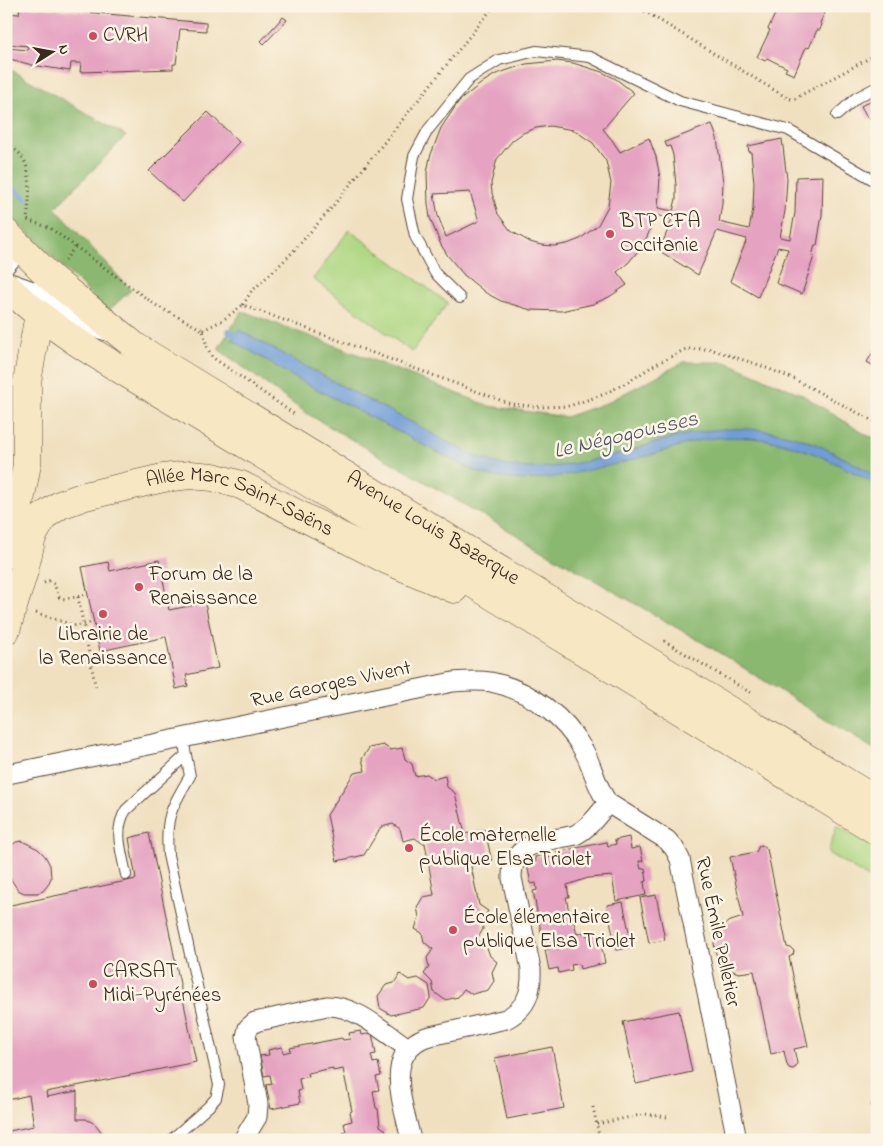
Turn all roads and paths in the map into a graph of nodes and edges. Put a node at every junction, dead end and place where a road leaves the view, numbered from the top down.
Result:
1 (494, 6) edge
2 (636, 6) edge
3 (877, 54) edge
4 (877, 87) edge
5 (837, 115) dead end
6 (6, 146) edge
7 (877, 182) edge
8 (12, 252) edge
9 (6, 281) edge
10 (6, 286) edge
11 (460, 298) dead end
12 (243, 305) junction
13 (39, 314) junction
14 (203, 330) junction
15 (120, 335) junction
16 (302, 419) dead end
17 (877, 423) edge
18 (6, 554) edge
19 (43, 584) dead end
20 (88, 595) dead end
21 (78, 597) junction
22 (36, 613) dead end
23 (94, 622) dead end
24 (540, 626) junction
25 (6, 630) edge
26 (659, 637) dead end
27 (96, 689) dead end
28 (752, 694) dead end
29 (184, 747) junction
30 (7, 774) edge
31 (877, 801) edge
32 (608, 802) junction
33 (877, 831) edge
34 (126, 875) dead end
35 (408, 1048) junction
36 (593, 1107) dead end
37 (667, 1117) dead end
38 (597, 1124) junction
39 (171, 1140) edge
40 (243, 1140) edge
41 (411, 1140) edge
42 (600, 1140) edge
43 (737, 1140) edge

1 - 12 path
2 - 3 path
4 - 5 lane
6 - 14 path
7 - 11 lane
8 - 15 main road, Avenue Louis Bazerque
9 - 15 street
10 - 13 main road, Avenue Louis Bazerque
12 - 14 path
12 - 17 path
13 - 18 main road
13 - 24 main road, Avenue Louis Bazerque
14 - 16 path
15 - 31 main road, Avenue Louis Bazerque
19 - 21 path
20 - 21 path
21 - 27 path
22 - 23 path, bridge
24 - 25 main road, Allée Marc Saint-Saëns
24 - 33 main road, Avenue Louis Bazerque
26 - 28 path
29 - 30 street, Rue Georges Vivent
29 - 32 street, Rue Georges Vivent
29 - 34 lane
29 - 39 lane
32 - 35 street
32 - 43 street, Rue Émile Pelletier
35 - 40 street
35 - 41 street
36 - 38 path
37 - 38 path
38 - 42 path

